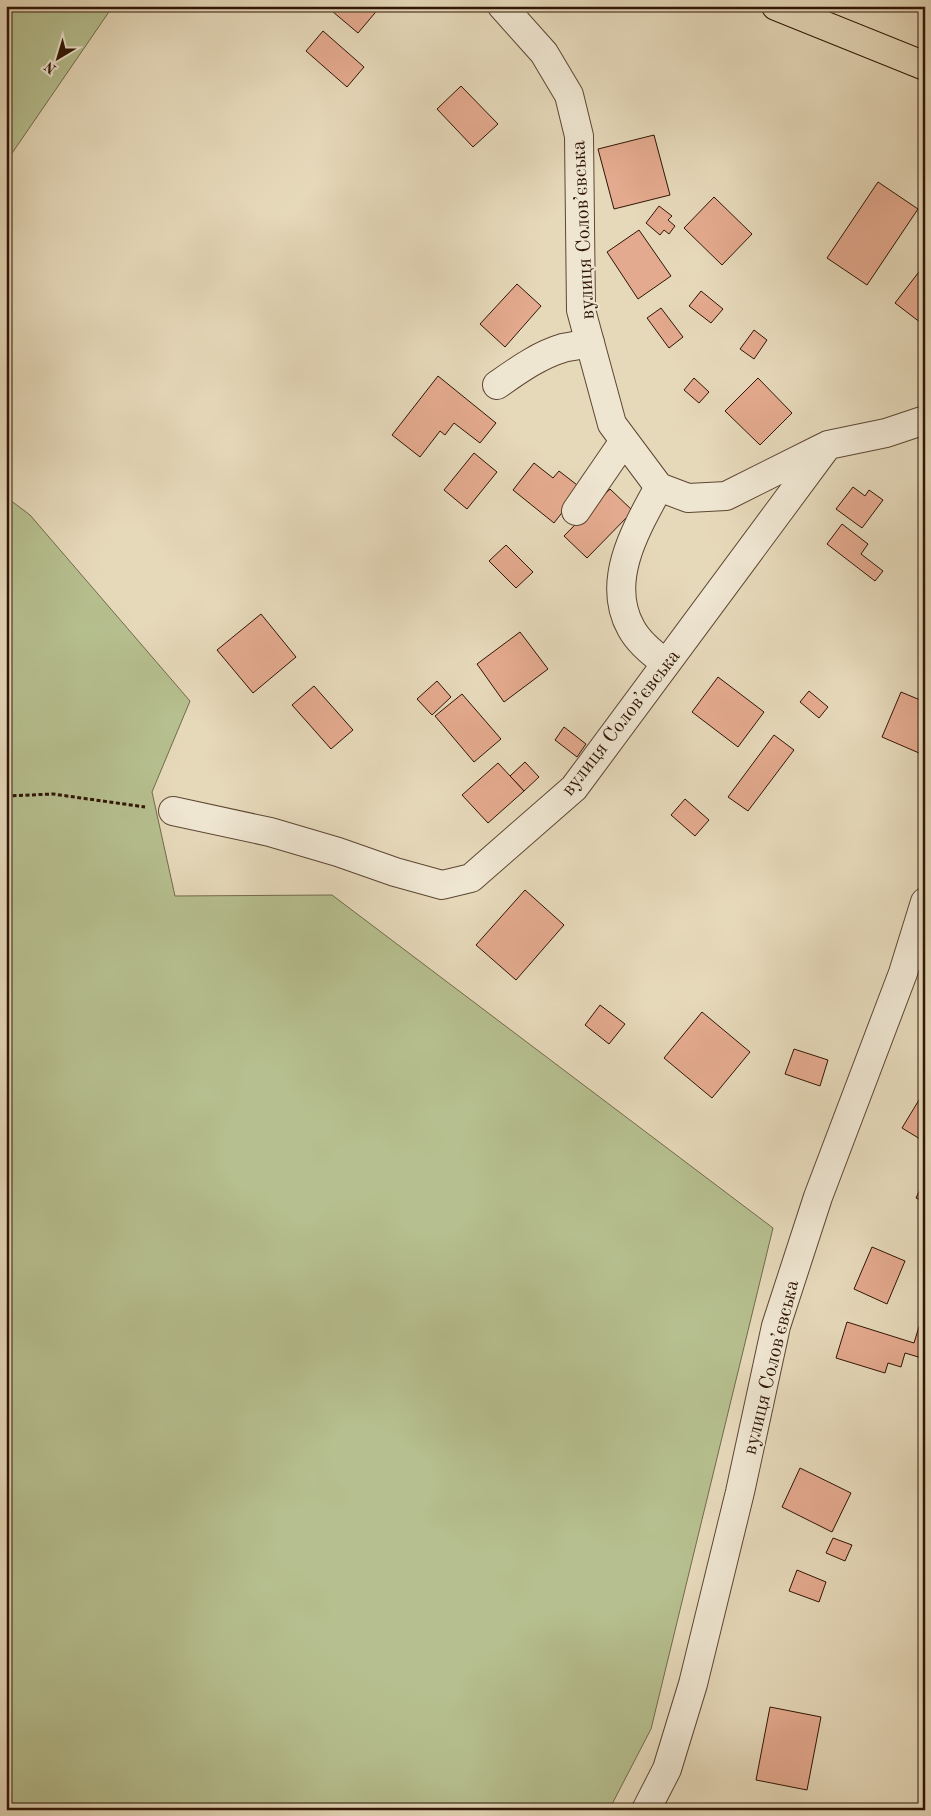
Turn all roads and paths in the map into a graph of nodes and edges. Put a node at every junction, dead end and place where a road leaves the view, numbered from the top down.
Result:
1 (502, 6) edge
2 (776, 6) edge
3 (925, 66) edge
4 (590, 343) junction
5 (497, 385) dead end
6 (925, 420) edge
7 (624, 441) junction
8 (828, 445) junction
9 (659, 487) junction
10 (576, 510) dead end
11 (666, 663) junction
12 (6, 796) edge
13 (173, 812) joint
14 (925, 902) edge
15 (646, 1810) edge

1 - 4 street, вулиця Соловʼєвська
2 - 3 main road
4 - 5 street
4 - 7 street, вулиця Соловʼєвська
6 - 8 street
7 - 9 street, вулиця Соловʼєвська
7 - 10 street
8 - 9 street
8 - 11 street, вулиця Соловʼєвська
9 - 11 street
11 - 13 street, вулиця Соловʼєвська
12 - 13 path
14 - 15 street, вулиця Соловʼєвська

